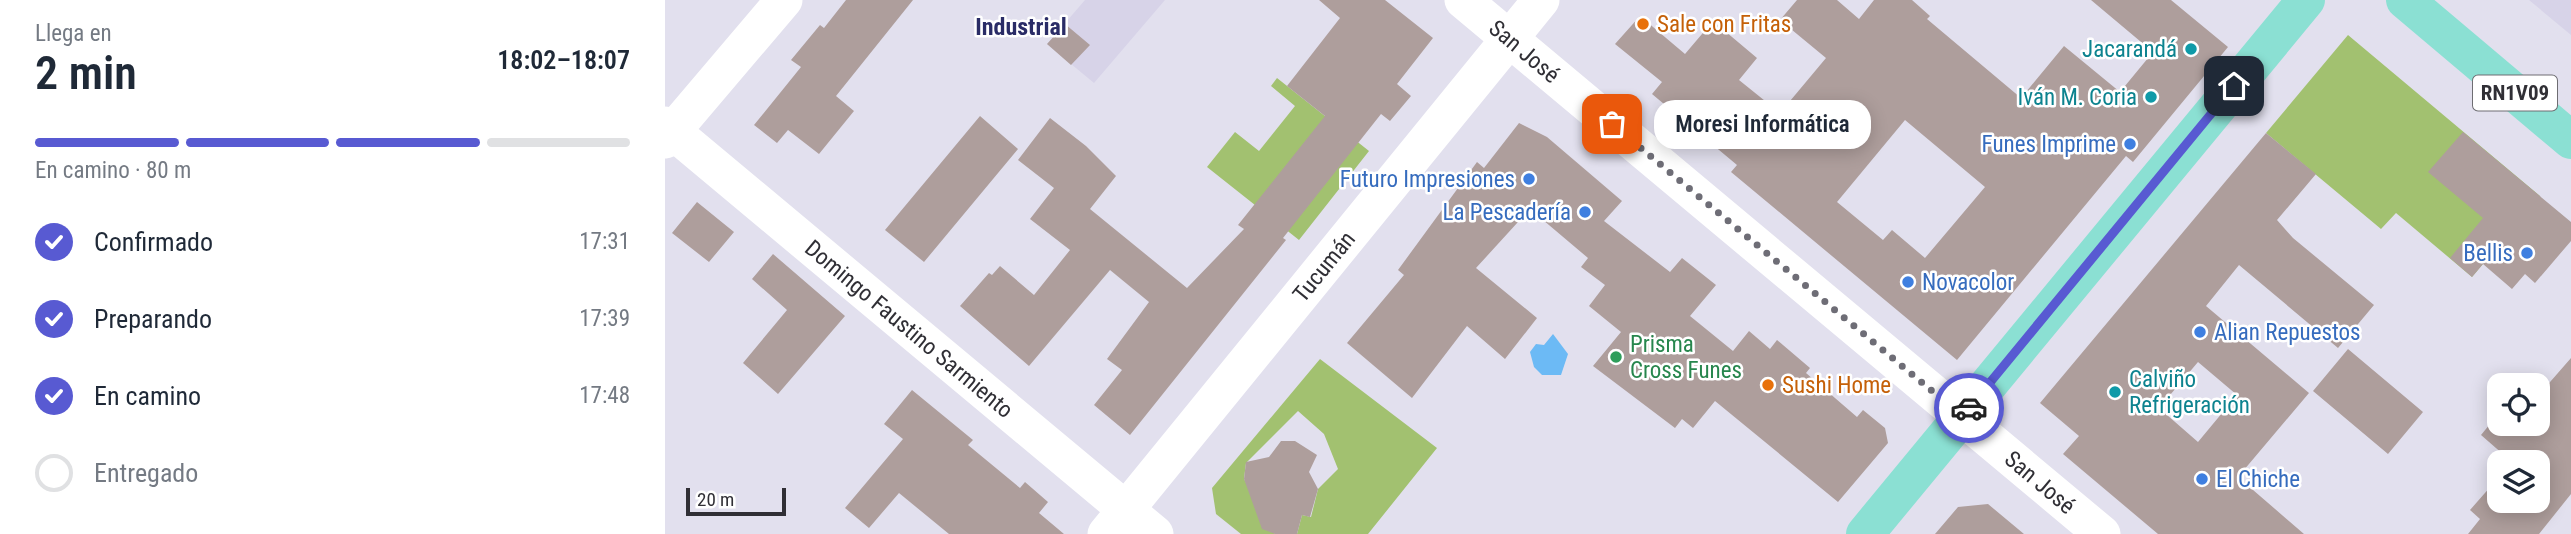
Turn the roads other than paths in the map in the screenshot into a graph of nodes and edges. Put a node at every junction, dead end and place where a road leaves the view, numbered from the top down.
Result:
1 (784, 0) edge
2 (1464, 0) edge
3 (1541, 0) edge
4 (2306, 0) edge
5 (2405, 0) edge
6 (1510, 38) junction
7 (668, 132) edge
8 (2571, 140) edge
9 (1962, 416) junction
10 (1116, 522) edge
11 (1155, 534) edge
12 (1865, 534) edge
13 (2102, 534) edge

1 - 7 street
2 - 6 street, San José
3 - 6 street, Tucumán
4 - 9 main road
5 - 8 main road, RN1V09
6 - 9 street, San José
6 - 10 street, Tucumán
7 - 10 street, Domingo Faustino Sarmiento
9 - 12 main road
9 - 13 street, San José
10 - 11 street, Domingo Faustino Sarmiento

